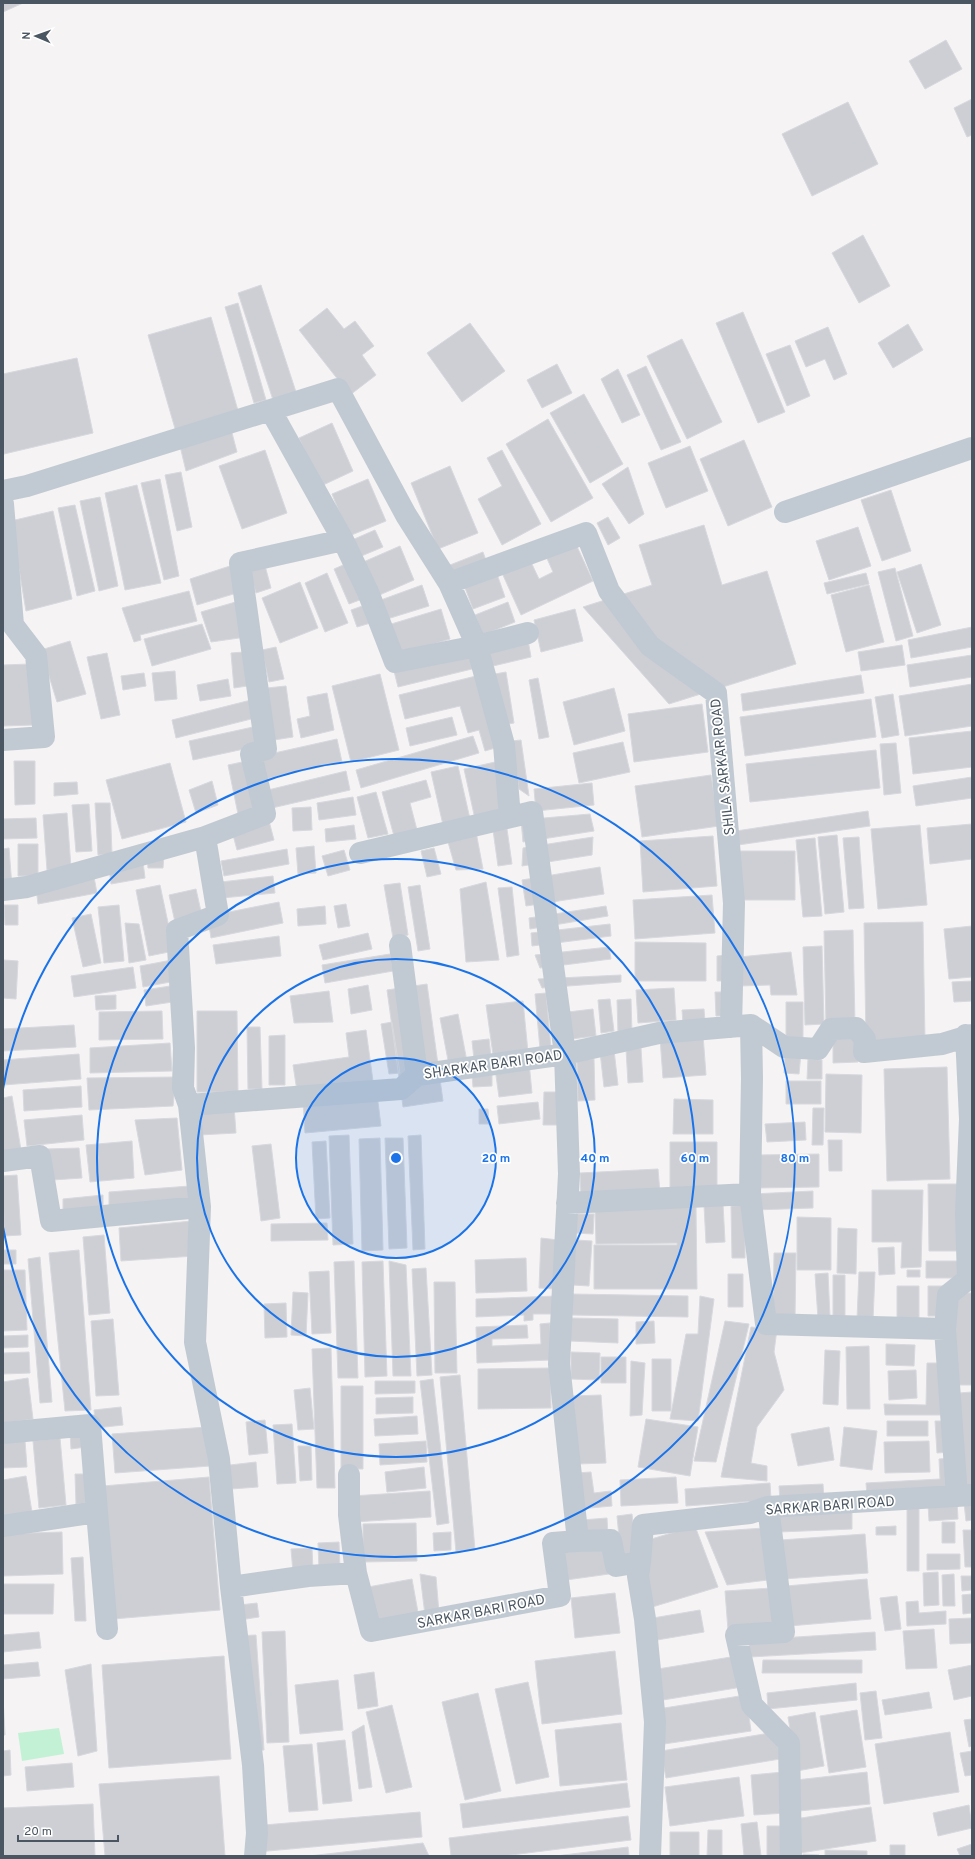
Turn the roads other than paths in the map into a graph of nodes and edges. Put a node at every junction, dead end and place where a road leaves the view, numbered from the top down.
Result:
1 (271, 411) junction
2 (972, 448) edge
3 (3, 491) edge
4 (3, 504) edge
5 (785, 512) dead end
6 (343, 540) junction
7 (449, 583) junction
8 (528, 633) dead end
9 (477, 646) junction
10 (3, 740) edge
11 (510, 818) junction
12 (205, 837) junction
13 (360, 853) dead end
14 (3, 890) edge
15 (400, 945) dead end
16 (741, 1026) junction
17 (969, 1035) edge
18 (565, 1054) junction
19 (417, 1075) junction
20 (189, 1105) junction
21 (3, 1161) edge
22 (750, 1194) junction
23 (567, 1203) junction
24 (200, 1207) junction
25 (969, 1213) edge
26 (946, 1329) junction
27 (3, 1433) edge
28 (349, 1475) dead end
29 (965, 1496) edge
30 (768, 1507) junction
31 (97, 1512) junction
32 (3, 1526) edge
33 (578, 1541) junction
34 (640, 1562) junction
35 (356, 1573) junction
36 (232, 1587) junction
37 (107, 1629) dead end
38 (255, 1856) edge
39 (650, 1856) edge
40 (792, 1856) edge

1 - 3 street
1 - 6 street
1 - 7 street
2 - 5 street
4 - 10 street
6 - 9 street
6 - 12 street
7 - 9 street
7 - 16 street, SHILA SARKAR ROAD
8 - 9 street
9 - 11 street
11 - 13 street
11 - 18 street
12 - 14 street
12 - 20 street
15 - 19 street
16 - 17 street
16 - 18 street, SHARKAR BARI ROAD
16 - 22 street, SHILA SARKAR ROAD
17 - 25 street
18 - 19 street, SHARKAR BARI ROAD
18 - 23 street
19 - 20 street, SHARKAR BARI ROAD
20 - 24 street
21 - 24 street
22 - 23 street
22 - 26 street, SHILA SARKAR ROAD
23 - 33 street
24 - 36 street
25 - 26 street
26 - 29 street
27 - 31 street
28 - 35 street
29 - 30 street, SARKAR BARI ROAD
30 - 34 street, SARKAR BARI ROAD
30 - 40 street
31 - 32 street
31 - 37 street
33 - 34 street, SARKAR BARI ROAD
33 - 35 street, SARKAR BARI ROAD
34 - 39 street
35 - 36 street
36 - 38 street

